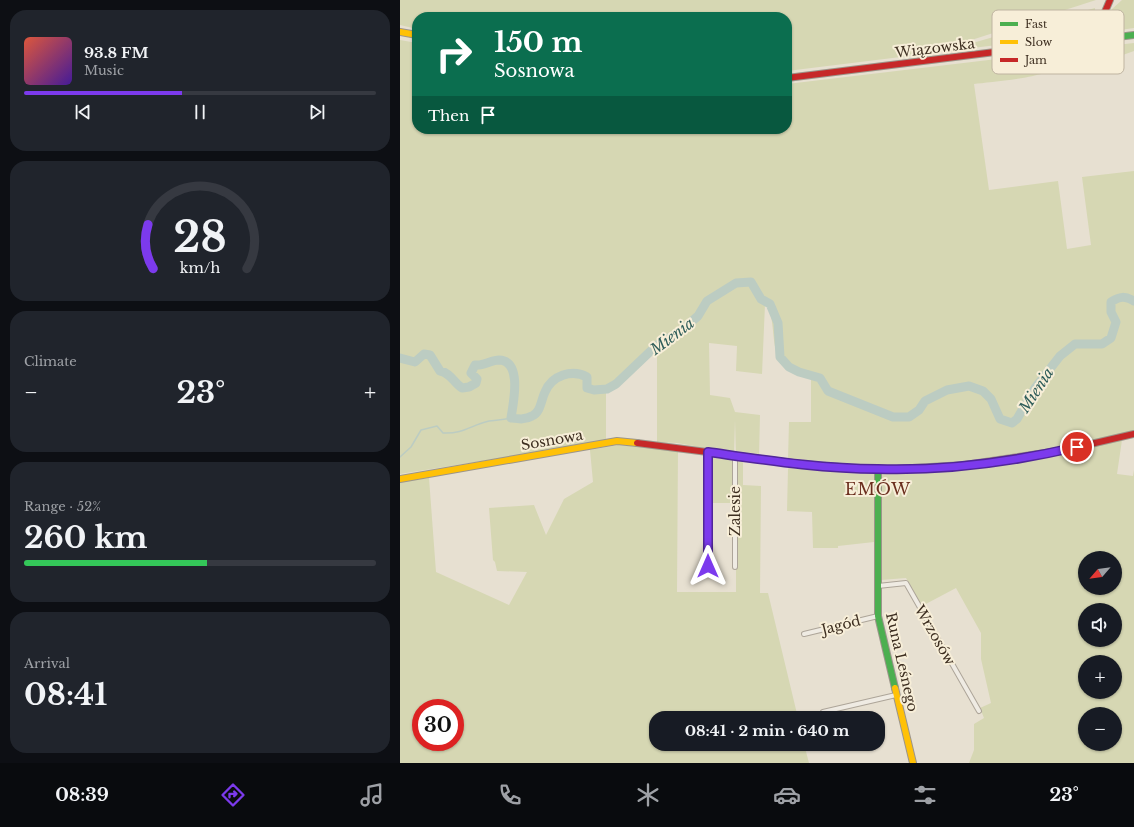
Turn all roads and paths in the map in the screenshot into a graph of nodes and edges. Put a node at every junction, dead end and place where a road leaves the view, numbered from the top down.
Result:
1 (1110, 0) edge
2 (1105, 10) edge
3 (400, 32) edge
4 (412, 34) edge
5 (1134, 35) edge
6 (1124, 36) edge
7 (992, 53) edge
8 (792, 77) edge
9 (1134, 434) edge
10 (708, 452) junction
11 (736, 456) junction
12 (878, 470) junction
13 (400, 479) edge
14 (708, 566) dead end
15 (735, 567) dead end
16 (878, 586) junction
17 (878, 616) junction
18 (804, 634) dead end
19 (896, 694) junction
20 (826, 711) edge
21 (979, 712) dead end
22 (913, 763) edge

1 - 2 street
3 - 4 street
5 - 6 street, Wiązowska
7 - 8 street, Wiązowska
9 - 12 street, Sosnowa
10 - 11 street, Sosnowa
10 - 13 street, Sosnowa
10 - 14 street
11 - 12 street, Sosnowa
11 - 15 street, Zalesie
12 - 16 street, Runa Leśnego
16 - 17 street, Runa Leśnego
16 - 21 street, Wrzosów
17 - 18 street, Jagód
17 - 19 street, Runa Leśnego
19 - 20 street
19 - 22 street, Runa Leśnego

